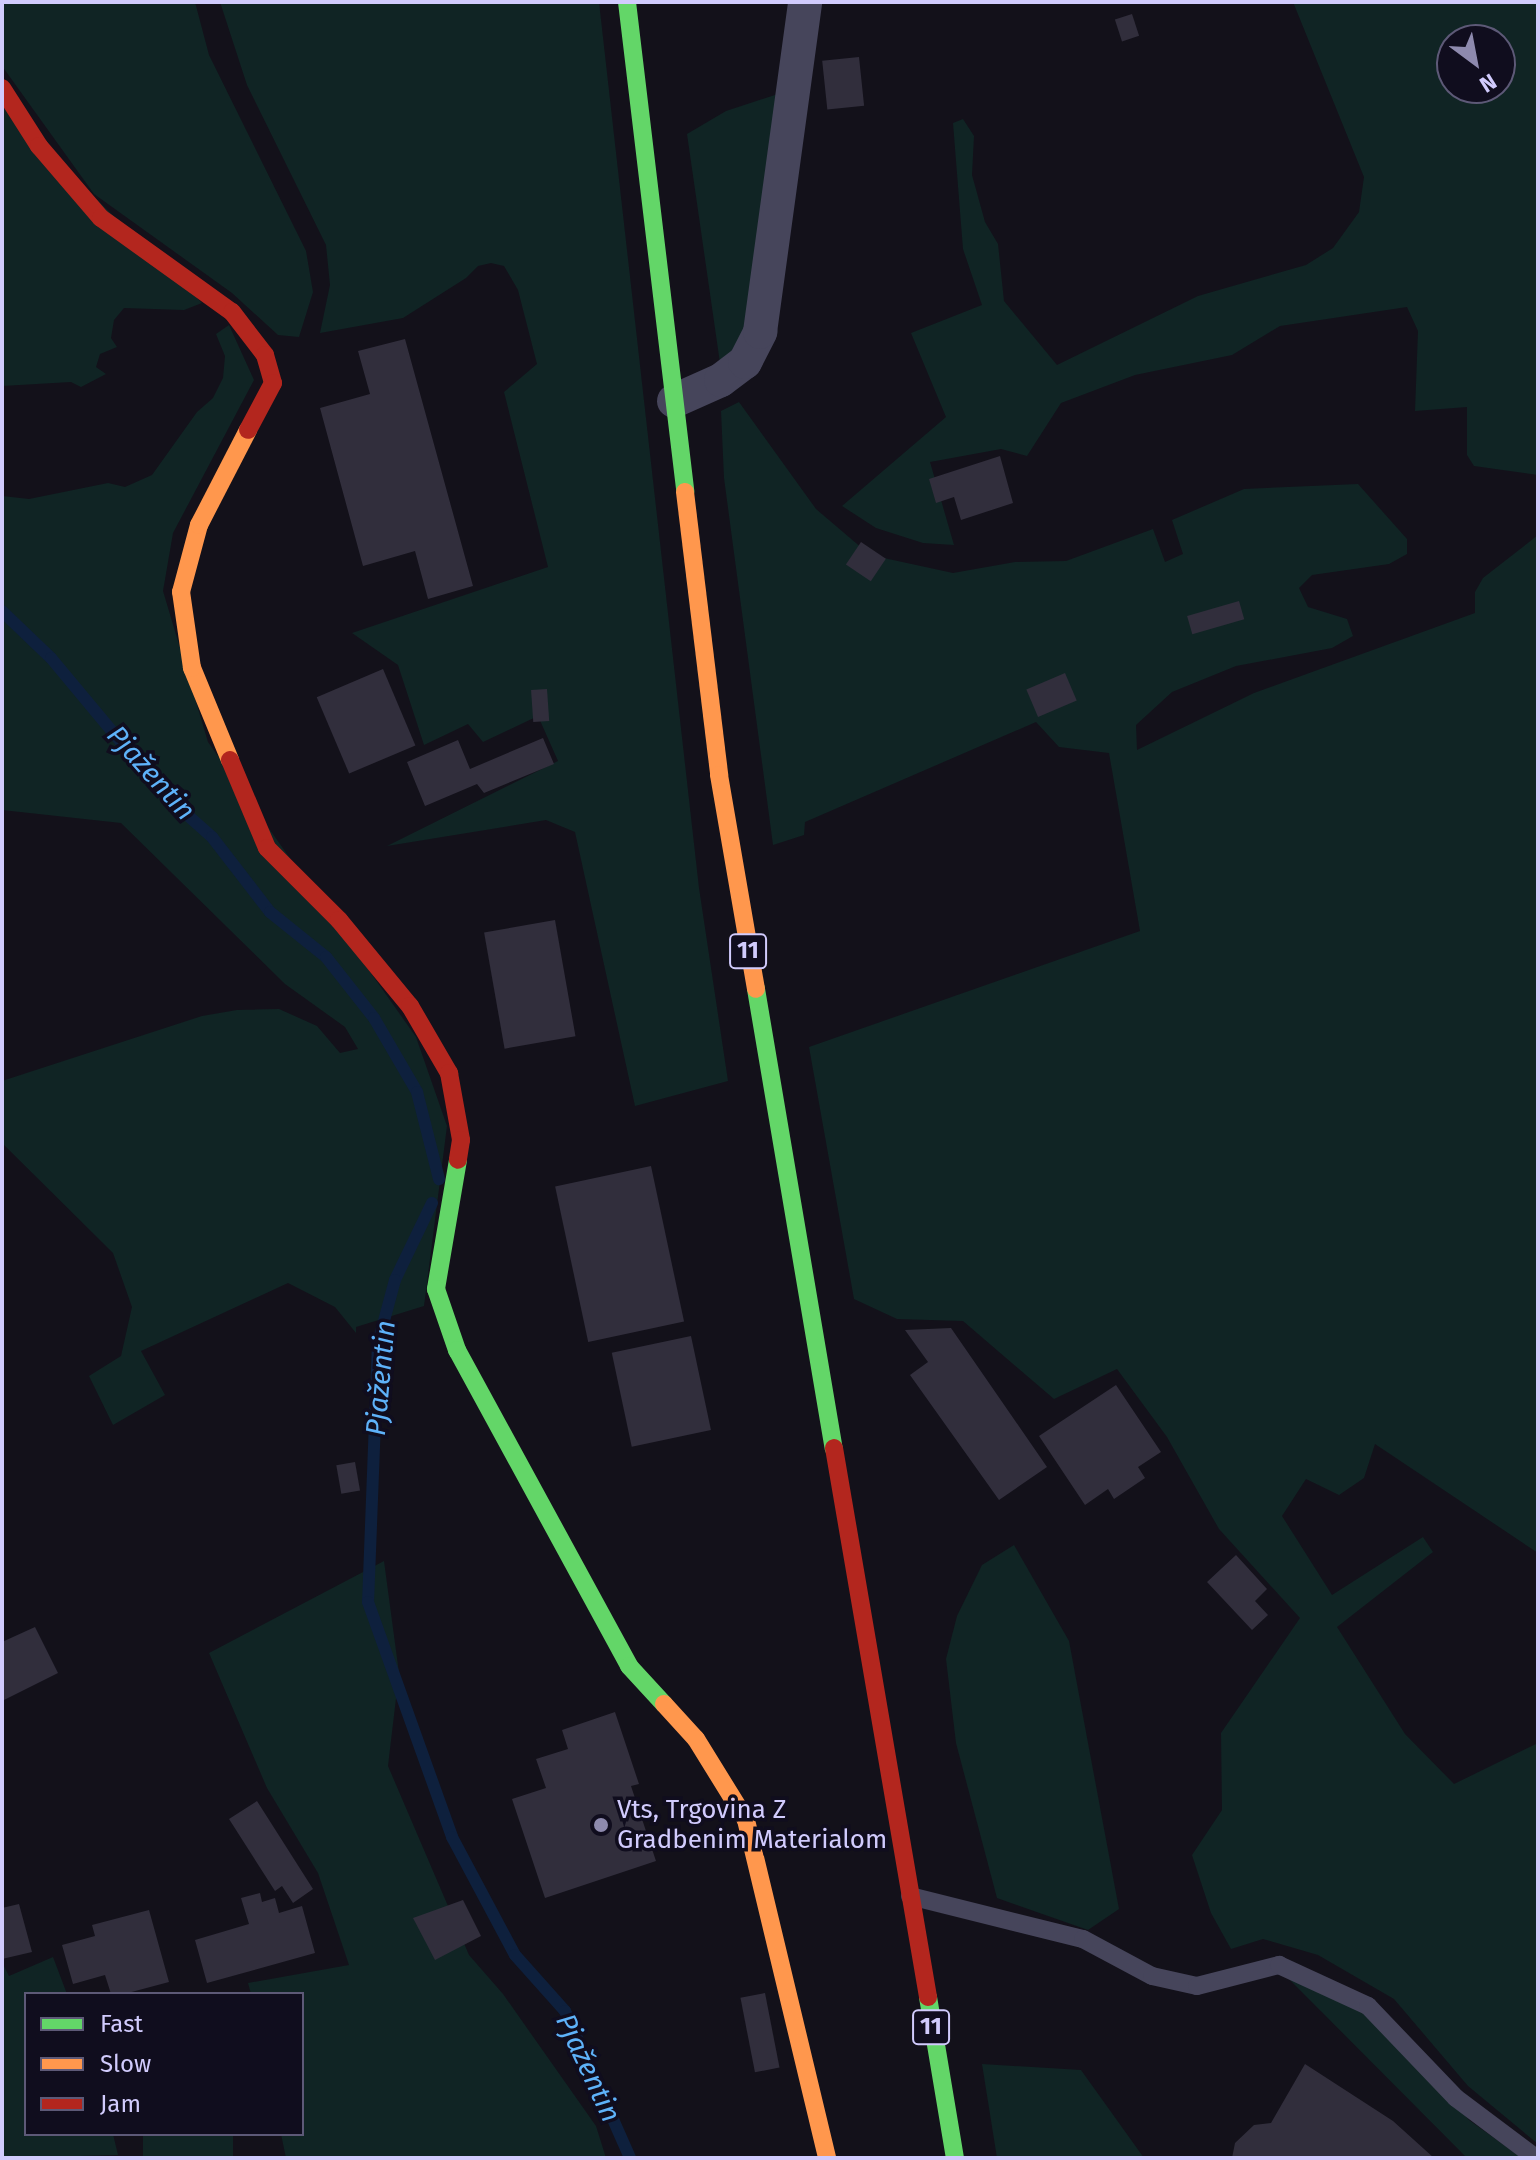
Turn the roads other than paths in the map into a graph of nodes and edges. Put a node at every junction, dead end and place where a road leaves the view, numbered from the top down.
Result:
1 (627, 2) edge
2 (805, 2) edge
3 (2, 88) edge
4 (674, 401) junction
5 (907, 1896) junction
6 (827, 2158) edge
7 (955, 2158) edge
8 (1536, 2158) edge

1 - 4 street, 11
2 - 4 street
3 - 6 street
4 - 5 street, 11
5 - 7 street, 11
5 - 8 lane

